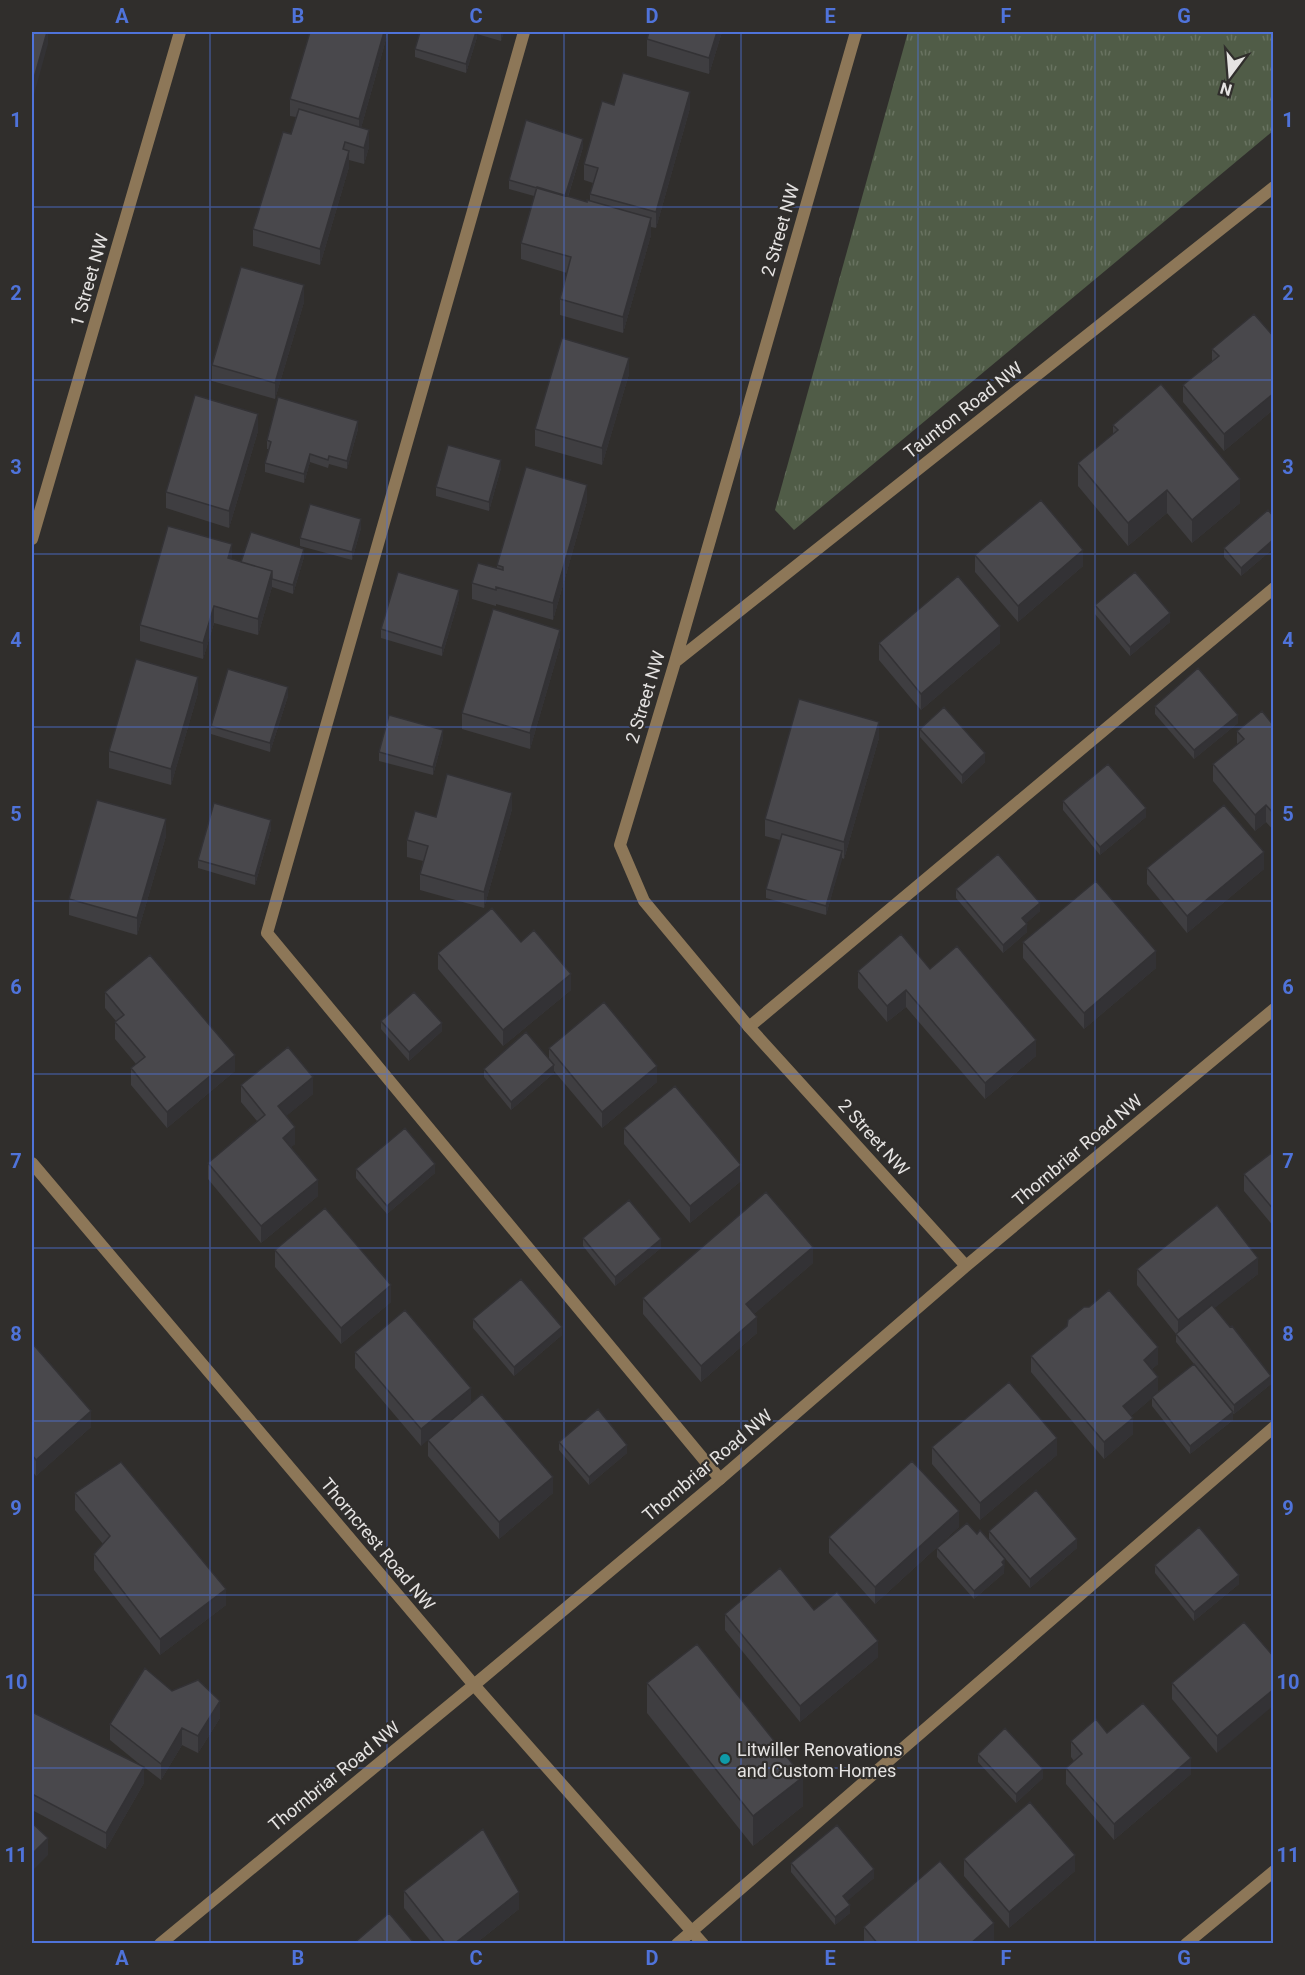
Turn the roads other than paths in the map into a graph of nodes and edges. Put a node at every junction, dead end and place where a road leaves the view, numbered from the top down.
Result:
1 (180, 32) edge
2 (525, 32) edge
3 (856, 32) edge
4 (1274, 187) edge
5 (32, 539) edge
6 (1274, 588) edge
7 (675, 662) junction
8 (1274, 1009) edge
9 (749, 1027) junction
10 (32, 1163) edge
11 (966, 1266) junction
12 (1274, 1427) edge
13 (720, 1479) junction
14 (474, 1685) junction
15 (1274, 1871) edge
16 (692, 1931) junction
17 (160, 1944) edge
18 (677, 1944) edge
19 (703, 1944) edge
20 (1186, 1944) edge

1 - 5 street, 1 Street NW
2 - 13 street
3 - 7 street, 2 Street NW
4 - 7 street, Taunton Road NW
6 - 9 street
7 - 9 street, 2 Street NW
8 - 11 street, Thornbriar Road NW
9 - 11 street, 2 Street NW
10 - 14 street, Thorncrest Road NW
11 - 13 street, Thornbriar Road NW
12 - 16 street
13 - 14 street, Thornbriar Road NW
14 - 16 street, Thorncrest Road NW
14 - 17 street, Thornbriar Road NW
15 - 20 street
16 - 18 street
16 - 19 street, Thorncrest Road NW

